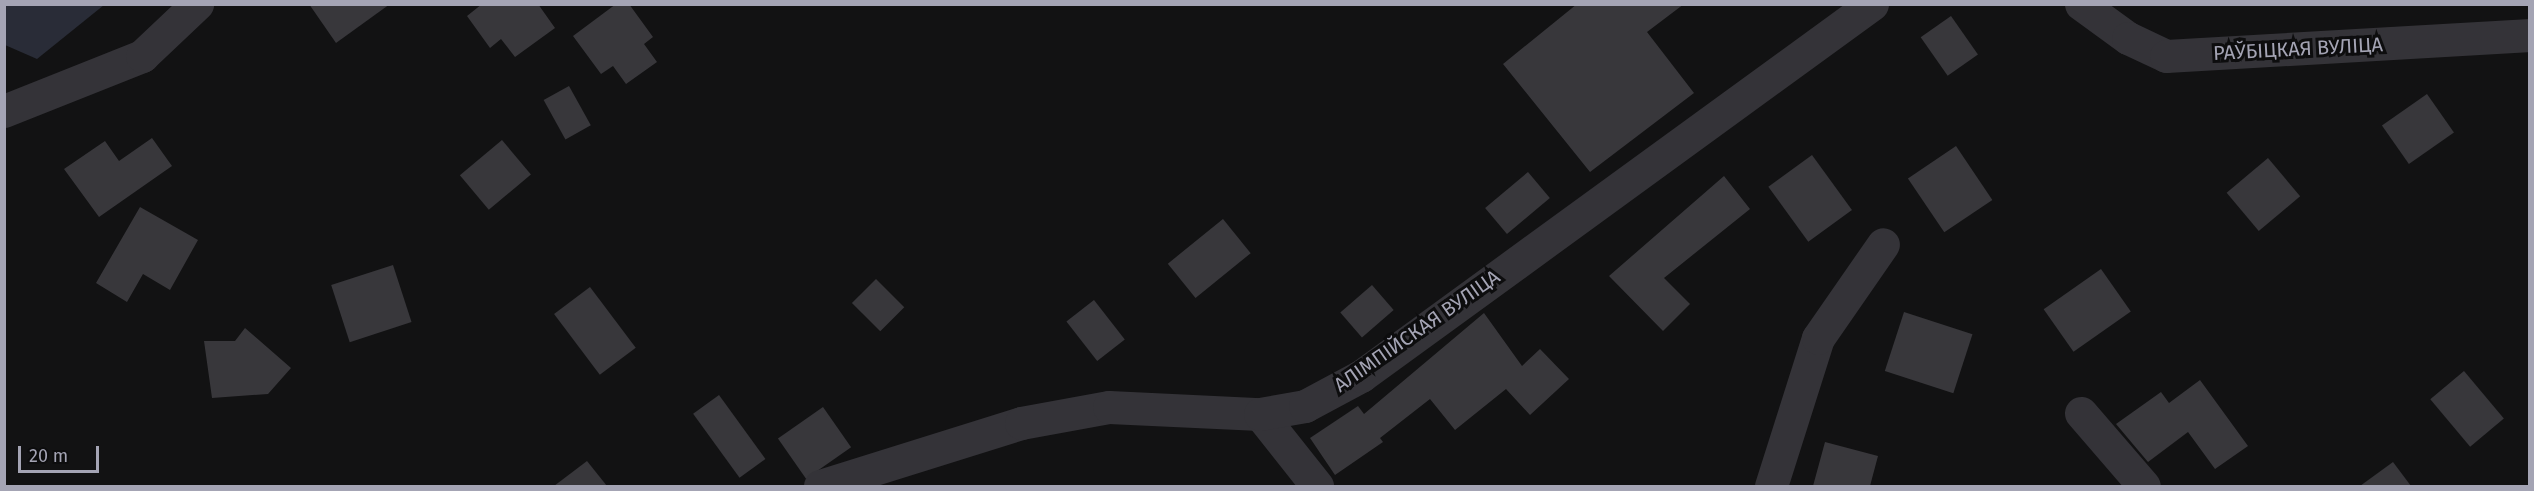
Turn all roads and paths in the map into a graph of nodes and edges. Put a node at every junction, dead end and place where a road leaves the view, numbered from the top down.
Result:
1 (197, 4) edge
2 (1872, 4) edge
3 (2080, 4) edge
4 (2529, 35) edge
5 (4, 111) edge
6 (1883, 244) dead end
7 (2080, 413) dead end
8 (1260, 414) junction
9 (830, 485) edge
10 (1317, 486) edge
11 (1771, 486) edge
12 (2144, 486) edge

1 - 5 street
2 - 8 street, АЛІМПІЙСКАЯ ВУЛІЦА
3 - 4 street, РАЎБІЦКАЯ ВУЛІЦА
6 - 11 street
7 - 12 street
8 - 9 street, АЛІМПІЙСКАЯ ВУЛІЦА
8 - 10 street

